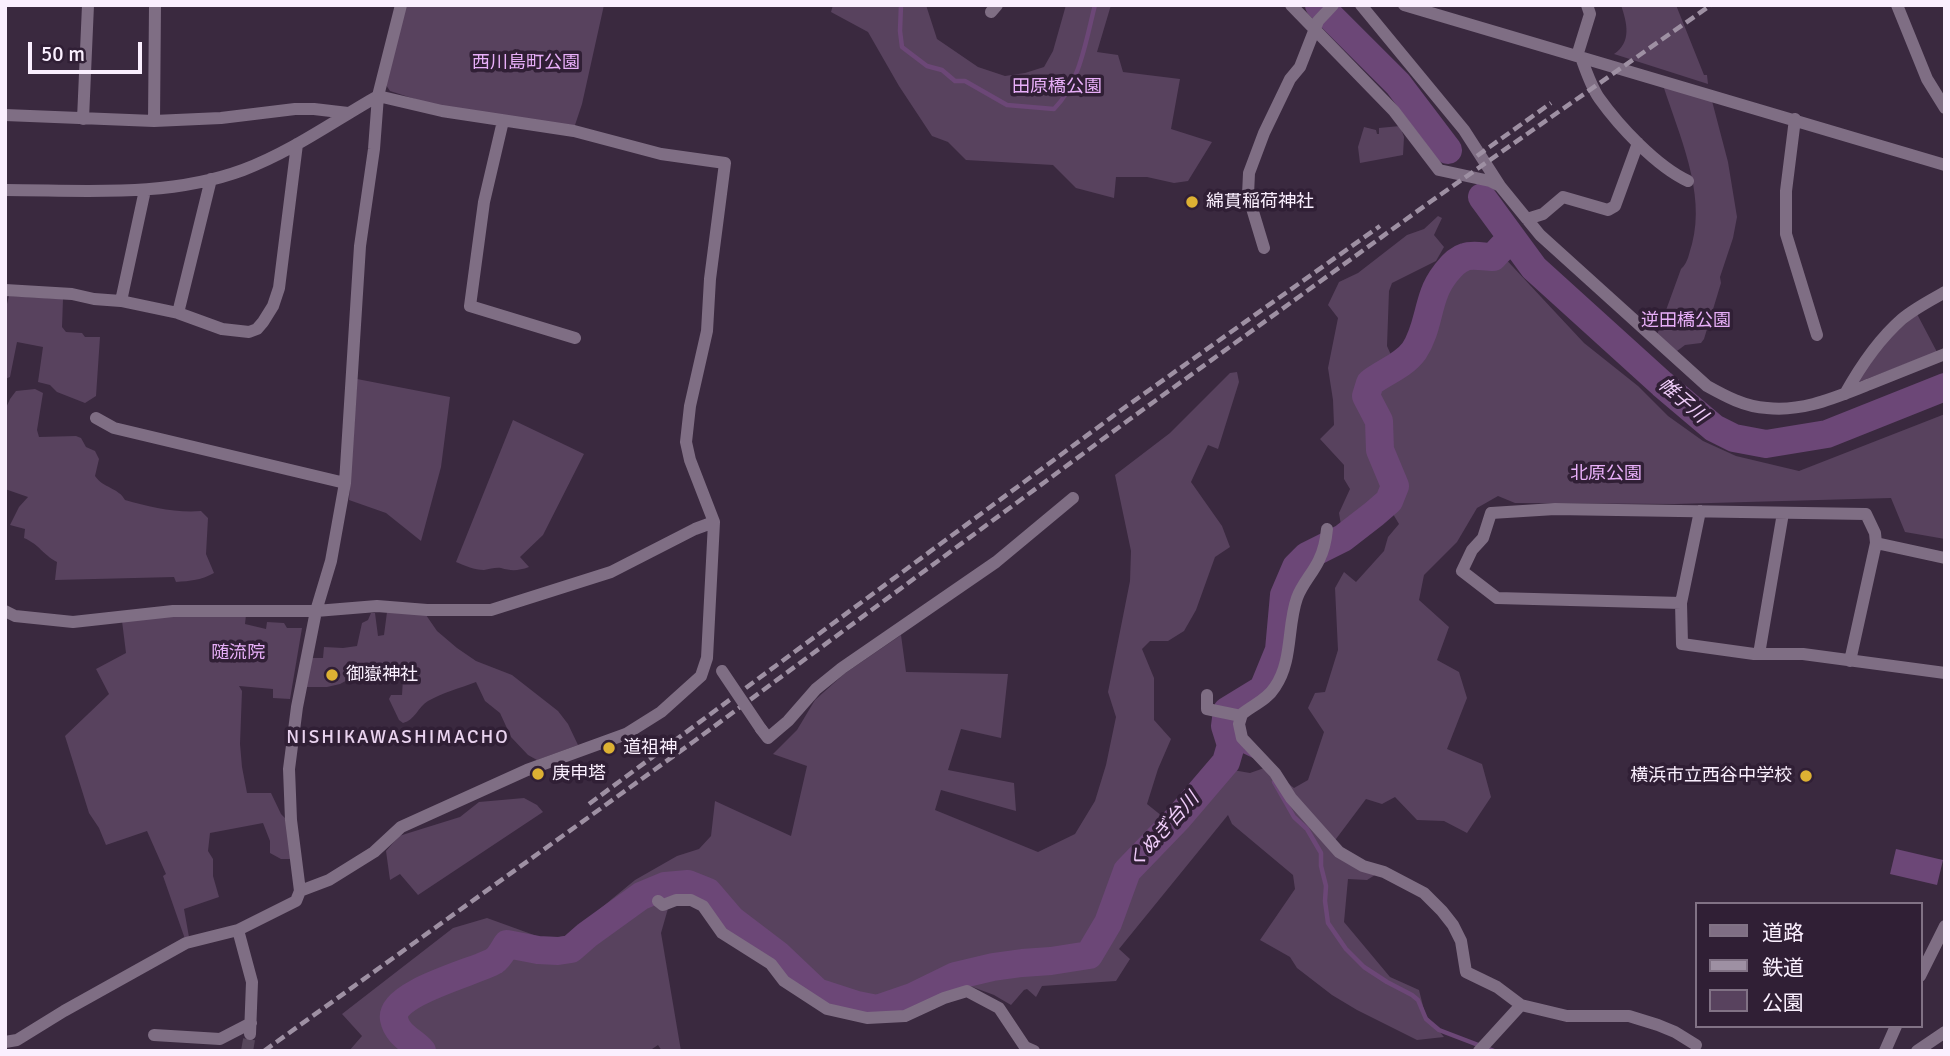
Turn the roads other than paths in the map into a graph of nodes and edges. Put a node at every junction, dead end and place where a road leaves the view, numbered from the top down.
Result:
1 (88, 5) edge
2 (155, 5) edge
3 (401, 5) edge
4 (1291, 5) edge
5 (1333, 5) edge
6 (1360, 5) edge
7 (1404, 5) edge
8 (1587, 5) edge
9 (1897, 5) edge
10 (1316, 25) junction
11 (1579, 57) junction
12 (378, 96) junction
13 (1945, 108) edge
14 (348, 113) junction
15 (5, 115) edge
16 (82, 119) junction
17 (1795, 119) junction
18 (154, 121) junction
19 (503, 121) junction
20 (1638, 143) junction
21 (297, 144) junction
22 (1945, 165) edge
23 (211, 179) junction
24 (1688, 181) dead end
25 (1500, 186) junction
26 (5, 190) edge
27 (145, 190) junction
28 (1527, 219) junction
29 (1264, 248) dead end
30 (5, 290) edge
31 (1945, 292) edge
32 (121, 301) junction
33 (178, 313) junction
34 (1817, 335) dead end
35 (575, 338) dead end
36 (1945, 354) edge
37 (1845, 394) junction
38 (96, 418) dead end
39 (345, 483) junction
40 (1073, 498) dead end
41 (1700, 511) junction
42 (1783, 513) junction
43 (714, 522) junction
44 (1327, 529) dead end
45 (1876, 544) junction
46 (1945, 558) edge
47 (1681, 603) junction
48 (316, 611) junction
49 (9, 616) edge
50 (1759, 654) junction
51 (707, 657) junction
52 (1850, 661) junction
53 (1945, 673) edge
54 (1207, 695) dead end
55 (1238, 715) junction
56 (300, 891) junction
57 (658, 901) dead end
58 (1945, 926) edge
59 (238, 930) junction
60 (1922, 972) edge
61 (1521, 1005) junction
62 (1895, 1028) edge
63 (1945, 1032) edge
64 (154, 1035) dead end
65 (12, 1044) edge
66 (1696, 1045) dead end
67 (1483, 1048) edge
68 (1034, 1051) edge
69 (1885, 1051) edge
70 (1917, 1051) edge

1 - 16 street
2 - 18 street
3 - 12 street
4 - 10 street
5 - 10 street
6 - 25 street
7 - 11 street
8 - 11 street
9 - 13 street
10 - 25 street
10 - 29 street
11 - 17 street
11 - 20 street
12 - 14 street
12 - 19 street
12 - 39 street
14 - 18 street
14 - 21 street
15 - 16 street
16 - 18 street
17 - 22 street
17 - 34 street
19 - 35 street
19 - 43 street
20 - 24 street
20 - 28 street
21 - 23 street
21 - 33 street
23 - 27 street
23 - 33 street
25 - 28 street
26 - 27 street
27 - 32 street
28 - 37 street
30 - 32 street
31 - 37 street
32 - 33 street
36 - 37 street
38 - 39 street
39 - 48 street
40 - 51 street, bridge
41 - 42 street
41 - 47 street
41 - 47 street
42 - 45 street
42 - 50 street
43 - 48 street
43 - 51 street
44 - 55 street
45 - 46 street
45 - 52 street
47 - 50 street
48 - 49 street
48 - 56 street
50 - 52 street
51 - 56 street
52 - 53 street
54 - 55 street
55 - 61 street
56 - 59 street
57 - 68 street
58 - 60 street
59 - 64 street
59 - 65 street
61 - 66 street
61 - 67 street
62 - 69 street
63 - 70 street

